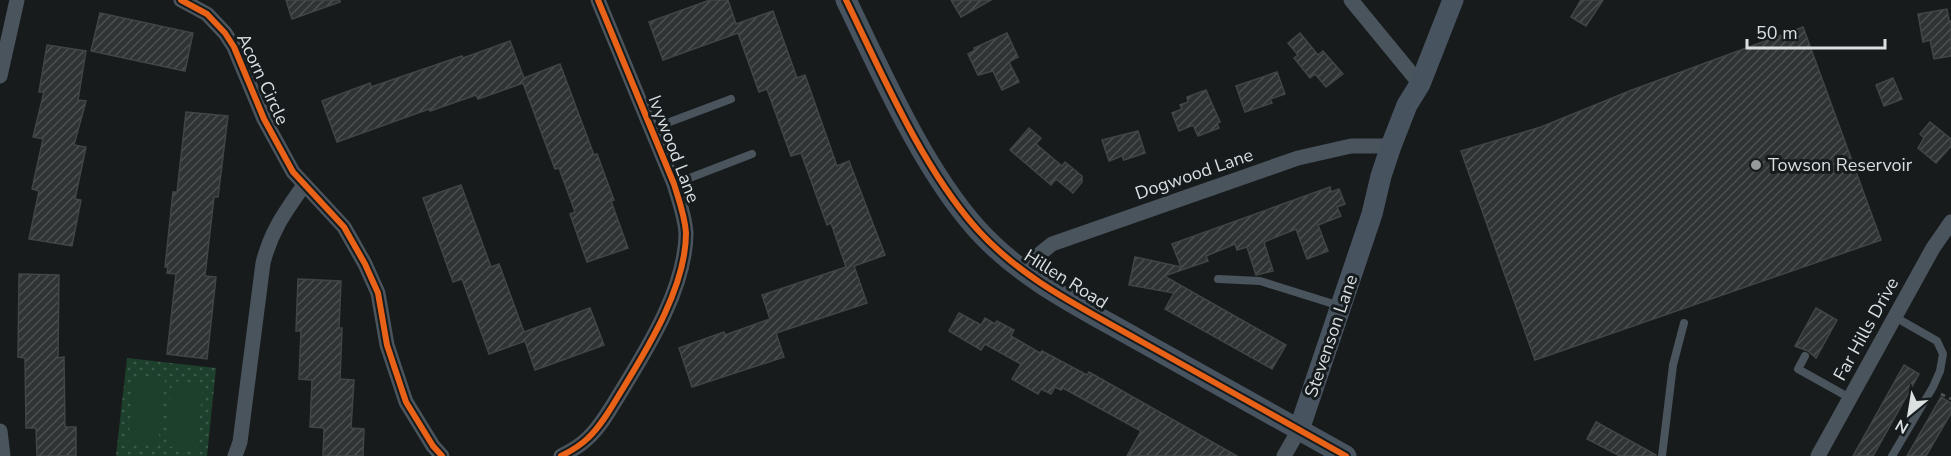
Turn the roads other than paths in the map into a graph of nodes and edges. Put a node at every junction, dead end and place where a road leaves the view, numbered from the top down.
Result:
1 (17, 0) edge
2 (181, 0) edge
3 (598, 0) edge
4 (846, 0) edge
5 (1351, 0) edge
6 (1453, 0) edge
7 (0, 76) edge
8 (1420, 84) junction
9 (731, 99) dead end
10 (651, 129) junction
11 (1391, 146) junction
12 (752, 154) dead end
13 (674, 184) junction
14 (304, 185) junction
15 (1372, 214) junction
16 (1951, 222) edge
17 (1021, 269) junction
18 (1218, 279) dead end
19 (1341, 306) junction
20 (1896, 316) junction
21 (1684, 324) dead end
22 (1805, 356) dead end
23 (1850, 398) junction
24 (1299, 430) junction
25 (0, 431) edge
26 (3, 456) edge
27 (235, 456) edge
28 (442, 456) edge
29 (561, 456) edge
30 (1284, 456) edge
31 (1346, 456) edge
32 (1662, 456) edge
33 (1818, 456) edge
34 (1892, 456) edge

1 - 7 street
2 - 14 street, Acorn Circle
3 - 10 street, Ivywood Lane
4 - 17 street, Hillen Road
5 - 8 street
6 - 8 street, Stevenson Lane
8 - 11 street, Stevenson Lane
8 - 15 street, Stevenson Lane
9 - 10 lane
10 - 13 street, Ivywood Lane
11 - 15 street, Stevenson Lane
11 - 17 street, Dogwood Lane
12 - 13 lane
13 - 29 street, Ivywood Lane
14 - 27 street
14 - 28 street
15 - 19 street, Stevenson Lane
16 - 20 street, Far Hills Drive
17 - 24 street, Hillen Road
18 - 19 lane
19 - 24 street, Stevenson Lane
20 - 23 street, Far Hills Drive
20 - 34 lane
21 - 32 lane
22 - 23 lane
23 - 33 street, Far Hills Drive
24 - 30 street, Stevenson Lane
24 - 31 street, Hillen Road
25 - 26 street

